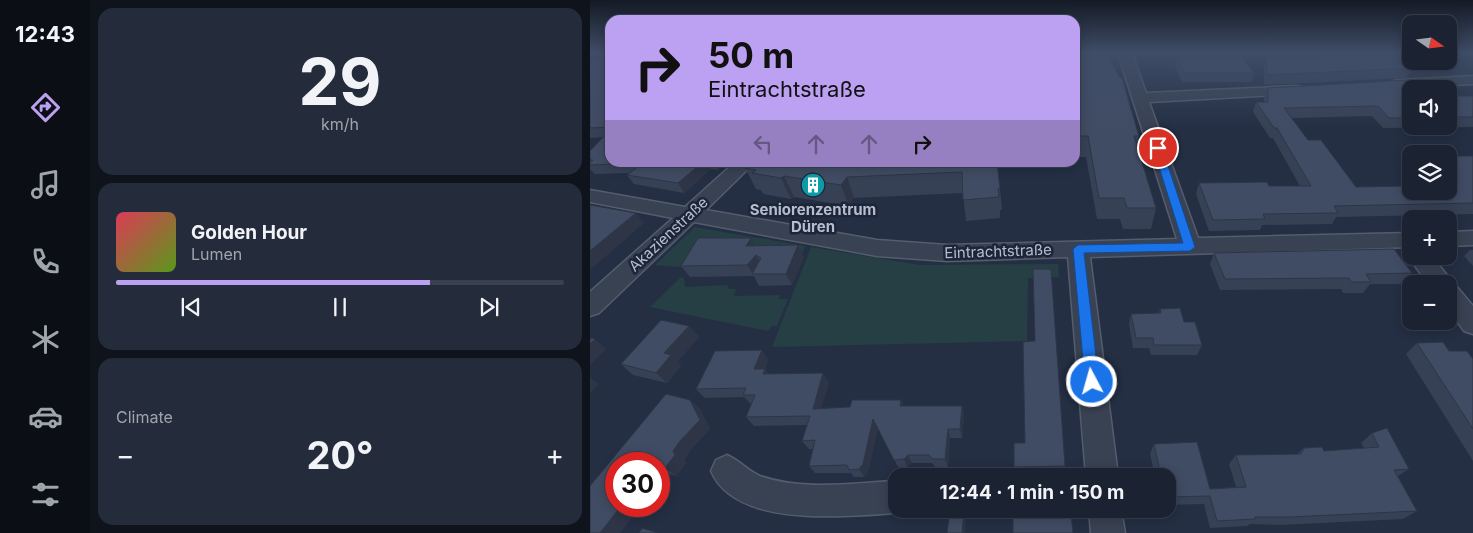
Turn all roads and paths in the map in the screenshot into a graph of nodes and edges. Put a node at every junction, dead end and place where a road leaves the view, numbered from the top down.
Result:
1 (1134, 78) edge
2 (1473, 80) edge
3 (1386, 84) edge
4 (1308, 89) edge
5 (1141, 98) junction
6 (741, 167) edge
7 (590, 196) edge
8 (690, 213) junction
9 (1473, 238) edge
10 (1457, 239) edge
11 (1402, 246) edge
12 (1190, 247) junction
13 (1078, 249) junction
14 (1426, 265) edge
15 (1434, 275) edge
16 (1457, 304) edge
17 (590, 306) edge
18 (1473, 324) edge
19 (1101, 468) edge
20 (727, 471) dead end
21 (888, 497) edge
22 (1106, 518) edge
23 (1108, 533) edge

1 - 5 street
2 - 3 street
4 - 5 street
5 - 12 street
6 - 8 street, Akazienstraße
7 - 8 street, Eintrachtstraße
8 - 13 street, Eintrachtstraße
8 - 17 street, Akazienstraße
9 - 10 street
11 - 12 street, Eintrachtstraße
12 - 13 street, Eintrachtstraße
13 - 19 street
14 - 15 street
16 - 18 street
20 - 21 street
22 - 23 street

